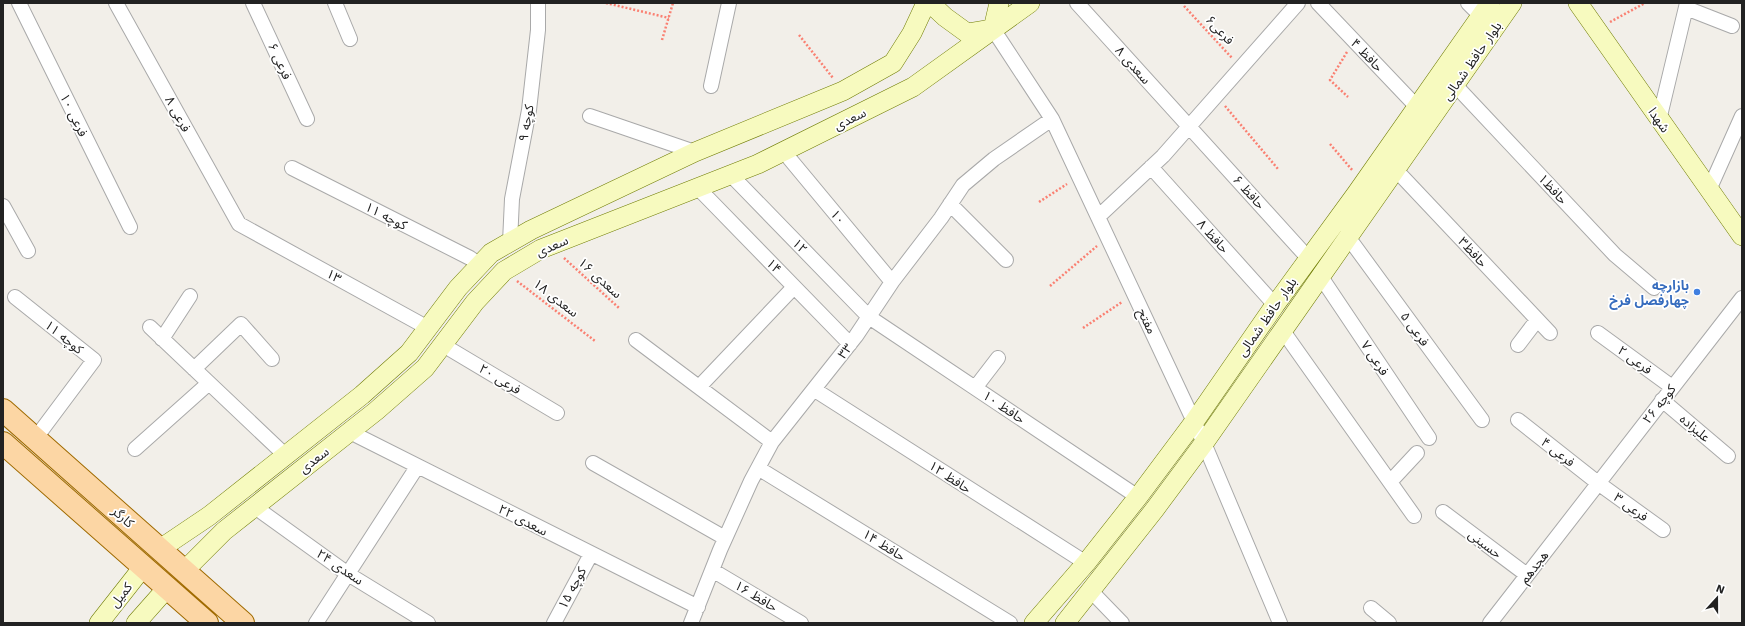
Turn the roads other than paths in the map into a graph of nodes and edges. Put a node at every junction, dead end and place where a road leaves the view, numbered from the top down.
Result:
1 (19, 3) edge
2 (116, 3) edge
3 (253, 3) edge
4 (335, 3) edge
5 (538, 3) edge
6 (729, 3) edge
7 (926, 3) edge
8 (930, 3) edge
9 (999, 3) edge
10 (1030, 3) edge
11 (1077, 3) edge
12 (1298, 3) edge
13 (1318, 3) edge
14 (1512, 3) edge
15 (1578, 3) edge
16 (1687, 6) edge
17 (1480, 7) edge
18 (1732, 26) dead end
19 (993, 29) junction
20 (350, 39) dead end
21 (893, 63) junction
22 (1455, 85) junction
23 (711, 86) dead end
24 (913, 87) junction
25 (1417, 107) junction
26 (590, 116) dead end
27 (1742, 116) edge
28 (307, 119) dead end
29 (1052, 119) junction
30 (1659, 120) junction
31 (1190, 126) junction
32 (695, 152) junction
33 (784, 152) junction
34 (1151, 167) junction
35 (292, 168) dead end
36 (1396, 170) junction
37 (731, 175) junction
38 (698, 188) junction
39 (1709, 190) junction
40 (950, 204) junction
41 (3, 206) edge
42 (1098, 217) junction
43 (7, 221) edge
44 (239, 224) joint
45 (130, 227) dead end
46 (1742, 236) edge
47 (1348, 237) junction
48 (510, 242) junction
49 (28, 251) dead end
50 (1309, 259) junction
51 (1006, 260) dead end
52 (480, 265) junction
53 (1321, 277) junction
54 (892, 282) junction
55 (794, 287) junction
56 (1654, 288) dead end
57 (190, 296) dead end
58 (15, 297) dead end
59 (1742, 298) edge
60 (1275, 305) junction
61 (869, 317) junction
62 (1537, 320) junction
63 (150, 327) dead end
64 (428, 328) junction
65 (1283, 331) junction
66 (1550, 333) dead end
67 (1598, 333) dead end
68 (162, 340) junction
69 (636, 340) dead end
70 (850, 344) junction
71 (442, 345) junction
72 (1518, 346) dead end
73 (998, 358) dead end
74 (272, 360) dead end
75 (194, 370) junction
76 (209, 383) junction
77 (699, 387) junction
78 (976, 388) junction
79 (1672, 388) junction
80 (815, 390) junction
81 (1662, 400) junction
82 (3, 410) edge
83 (557, 413) dead end
84 (1482, 420) dead end
85 (1518, 420) dead end
86 (1194, 422) junction
87 (350, 432) junction
88 (1429, 438) dead end
89 (36, 439) junction
90 (772, 442) junction
91 (3, 443) edge
92 (1204, 443) junction
93 (135, 449) dead end
94 (1417, 453) dead end
95 (285, 455) junction
96 (1728, 456) dead end
97 (593, 463) dead end
98 (417, 467) junction
99 (758, 468) junction
100 (1390, 482) junction
101 (1598, 483) junction
102 (1138, 497) junction
103 (255, 506) junction
104 (1577, 510) joint
105 (1443, 512) dead end
106 (209, 516) junction
107 (1414, 516) dead end
108 (224, 530) junction
109 (1663, 530) dead end
110 (725, 538) junction
111 (160, 549) junction
112 (591, 554) junction
113 (1086, 563) junction
114 (143, 567) junction
115 (185, 570) junction
116 (712, 570) junction
117 (348, 574) junction
118 (1527, 575) junction
119 (167, 588) junction
120 (1090, 590) junction
121 (698, 607) junction
122 (1371, 608) dead end
123 (99, 623) edge
124 (136, 623) edge
125 (207, 623) edge
126 (243, 623) edge
127 (316, 623) edge
128 (428, 623) edge
129 (554, 623) edge
130 (691, 623) edge
131 (801, 623) edge
132 (1010, 623) edge
133 (1034, 623) edge
134 (1066, 623) edge
135 (1122, 623) edge
136 (1280, 623) edge
137 (1389, 623) edge
138 (1490, 623) edge

1 - 45 street, فرعی ۱۰
2 - 44 street, فرعی ۸
3 - 28 street, فرعی ۶
4 - 20 street
5 - 48 street, کوچه ۹
6 - 23 street
7 - 21 street, سعدی
8 - 19 street
9 - 19 street
10 - 19 street, سعدی
11 - 31 street, سعدی ۸
12 - 31 street
13 - 25 street, حافظ ۴
14 - 22 street, بلوار حافظ شمالی
15 - 30 street, شهدا
16 - 18 street
16 - 30 street
17 - 25 street, بلوار حافظ شمالی
19 - 24 street, سعدی
19 - 29 street, مفتح
21 - 24 street
21 - 32 street, سعدی
22 - 36 street, بلوار حافظ شمالی
22 - 56 street, حافظ۱
24 - 33 street, سعدی
25 - 50 street, بلوار حافظ شمالی
26 - 32 street
27 - 39 street
29 - 40 street, ۳۳
29 - 42 street, مفتح
30 - 39 street, شهدا
31 - 34 street
31 - 50 street, حافظ ۶
32 - 48 street, سعدی
33 - 37 street, سعدی
33 - 54 street, ۱۰
34 - 42 street
34 - 60 street, حافظ ۸
35 - 52 street, کوچه ۱۱
36 - 47 street, بلوار حافظ شمالی
36 - 62 street, حافظ۳
37 - 38 street, سعدی
37 - 61 street, ۱۲
38 - 55 street, ۱۴
38 - 71 street, سعدی
39 - 46 street, شهدا
40 - 51 street
40 - 54 street, ۳۳
41 - 43 street
42 - 86 street, مفتح
43 - 49 street
44 - 64 street, ۱۳
47 - 53 street, بلوار حافظ شمالی
47 - 84 street, فرعی ۵
48 - 52 street, سعدی
50 - 60 street, بلوار حافظ شمالی
52 - 64 street, سعدی
53 - 65 street, بلوار حافظ شمالی
53 - 88 street, فرعی ۷
54 - 61 street, ۳۳
55 - 70 street, ۱۴
55 - 77 street
57 - 68 street
58 - 89 street, کوچه ۱۱
59 - 79 street, کوچه ۲۶
60 - 86 street, بلوار حافظ شمالی
61 - 70 street, ۳۳
61 - 78 street, حافظ ۱۰
62 - 66 street, حافظ۳
62 - 72 street
63 - 68 street
64 - 95 street, سعدی
65 - 92 street, بلوار حافظ شمالی
65 - 100 street
67 - 79 street, فرعی ۲
68 - 75 street
69 - 77 street
70 - 80 street, ۳۳
71 - 83 street, فرعی ۲۰
71 - 87 street, سعدی
73 - 78 street
74 - 75 street
75 - 76 street
76 - 93 street
76 - 95 street
77 - 90 street
78 - 102 street, حافظ ۱۰
79 - 81 street, کوچه ۲۶
80 - 90 street, ۳۳
80 - 113 street, حافظ ۱۲
81 - 96 street, علیزاده
81 - 101 street, کوچه ۲۶
82 - 89 main road, کارگر
85 - 101 street, فرعی ۴
86 - 92 street, مفتح
86 - 102 street, بلوار حافظ شمالی
87 - 98 street, سعدی ۲۲
87 - 103 street, سعدی
89 - 111 main road, کارگر
90 - 99 street, ۳۳
91 - 114 main road, کارگر
92 - 120 street, بلوار حافظ شمالی
92 - 136 street, مفتح
94 - 100 street
95 - 106 street, سعدی
97 - 110 street
98 - 112 street, سعدی ۲۲
98 - 117 street
99 - 110 street, ۳۳
99 - 132 street, حافظ ۱۴
100 - 107 street
101 - 104 street, کوچه ۲۶
101 - 109 street, فرعی ۳
102 - 113 street, بلوار حافظ شمالی
103 - 108 street, سعدی
103 - 117 street, سعدی ۲۴
104 - 118 street, هجدهم
105 - 118 street, حسینی
106 - 108 street
106 - 111 street, سعدی
108 - 115 street, سعدی
110 - 116 street, ۳۳
111 - 114 main road
111 - 115 main road, کارگر
112 - 121 street, سعدی ۲۲
112 - 129 street, کوچه ۱۵
113 - 133 street, بلوار حافظ شمالی
114 - 119 main road, کارگر
114 - 123 street, کمیل
115 - 119 main road
115 - 126 main road, کارگر
116 - 121 street, ۳۳
116 - 131 street, حافظ ۱۶
117 - 127 street
117 - 128 street, سعدی ۲۴
118 - 138 street, هجدهم
119 - 124 street
119 - 125 main road, کارگر
120 - 134 street, بلوار حافظ شمالی
120 - 135 street
121 - 130 street, ۳۳
122 - 137 street

